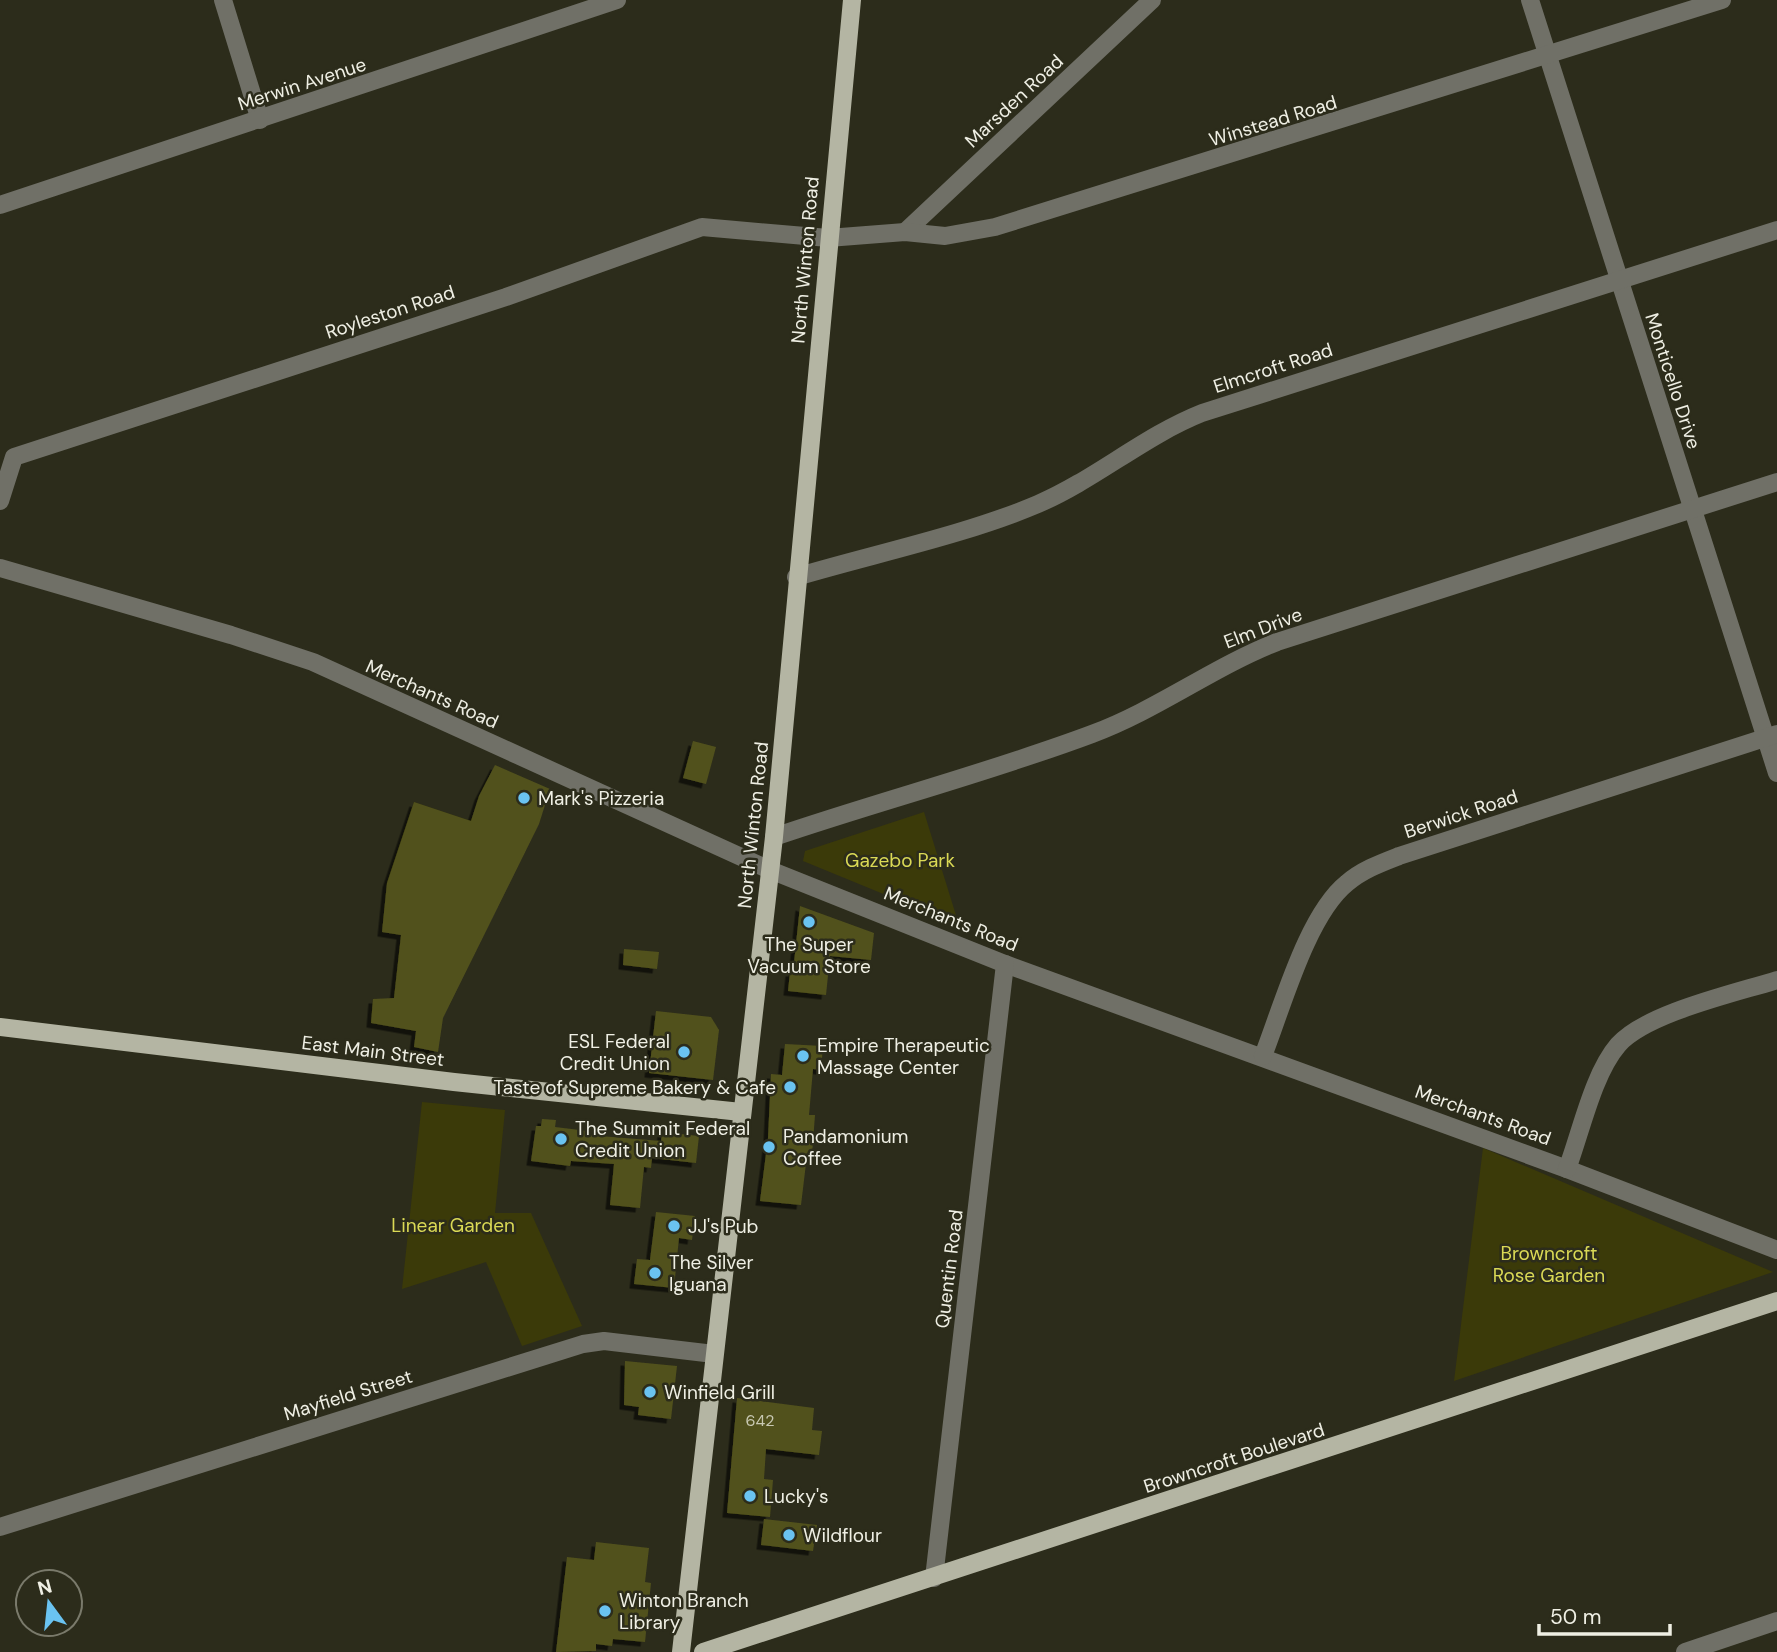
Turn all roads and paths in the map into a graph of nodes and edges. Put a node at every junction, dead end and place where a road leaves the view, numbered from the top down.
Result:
1 (223, 0) edge
2 (617, 0) edge
3 (852, 0) edge
4 (1152, 0) edge
5 (1530, 0) edge
6 (1722, 0) edge
7 (1548, 56) junction
8 (260, 120) junction
9 (0, 205) edge
10 (1777, 230) edge
11 (905, 232) junction
12 (828, 238) junction
13 (1619, 281) junction
14 (1777, 482) edge
15 (0, 501) edge
16 (1692, 509) junction
17 (0, 568) edge
18 (796, 577) junction
19 (1772, 736) edge
20 (1777, 773) edge
21 (774, 837) junction
22 (770, 870) junction
23 (1005, 964) junction
24 (1777, 980) edge
25 (0, 1027) edge
26 (1263, 1056) junction
27 (741, 1112) junction
28 (1567, 1169) junction
29 (1777, 1250) edge
30 (1777, 1301) edge
31 (714, 1354) junction
32 (0, 1527) edge
33 (934, 1578) junction
34 (1777, 1621) edge
35 (681, 1652) edge
36 (703, 1652) edge
37 (1685, 1652) edge

1 - 8 street
2 - 8 street, Merwin Avenue
3 - 12 main road, North Winton Road
4 - 11 street, Marsden Road
5 - 7 street, Monticello Drive
6 - 7 street, Winstead Road
7 - 11 street, Winstead Road
7 - 13 street, Monticello Drive
8 - 9 street, Merwin Avenue
10 - 13 street, Elmcroft Road
11 - 12 street, Winstead Road
12 - 15 street, Royleston Road
12 - 18 main road, North Winton Road
13 - 16 street, Monticello Drive
13 - 18 street, Elmcroft Road
14 - 16 street, Elm Drive
16 - 19 street, Monticello Drive
16 - 21 street, Elm Drive
17 - 22 street, Merchants Road
18 - 21 main road, North Winton Road
19 - 20 street, Monticello Drive
19 - 26 street, Berwick Road
21 - 22 main road, North Winton Road
22 - 23 street, Merchants Road
22 - 27 main road, North Winton Road
23 - 26 street, Merchants Road
23 - 33 street, Quentin Road
24 - 28 street
25 - 27 main road, East Main Street
26 - 28 street, Merchants Road
27 - 31 main road, North Winton Road
28 - 29 street, Merchants Road
30 - 33 main road, Browncroft Boulevard
31 - 32 street, Mayfield Street
31 - 35 main road, North Winton Road
33 - 36 main road, Browncroft Boulevard
34 - 37 street

